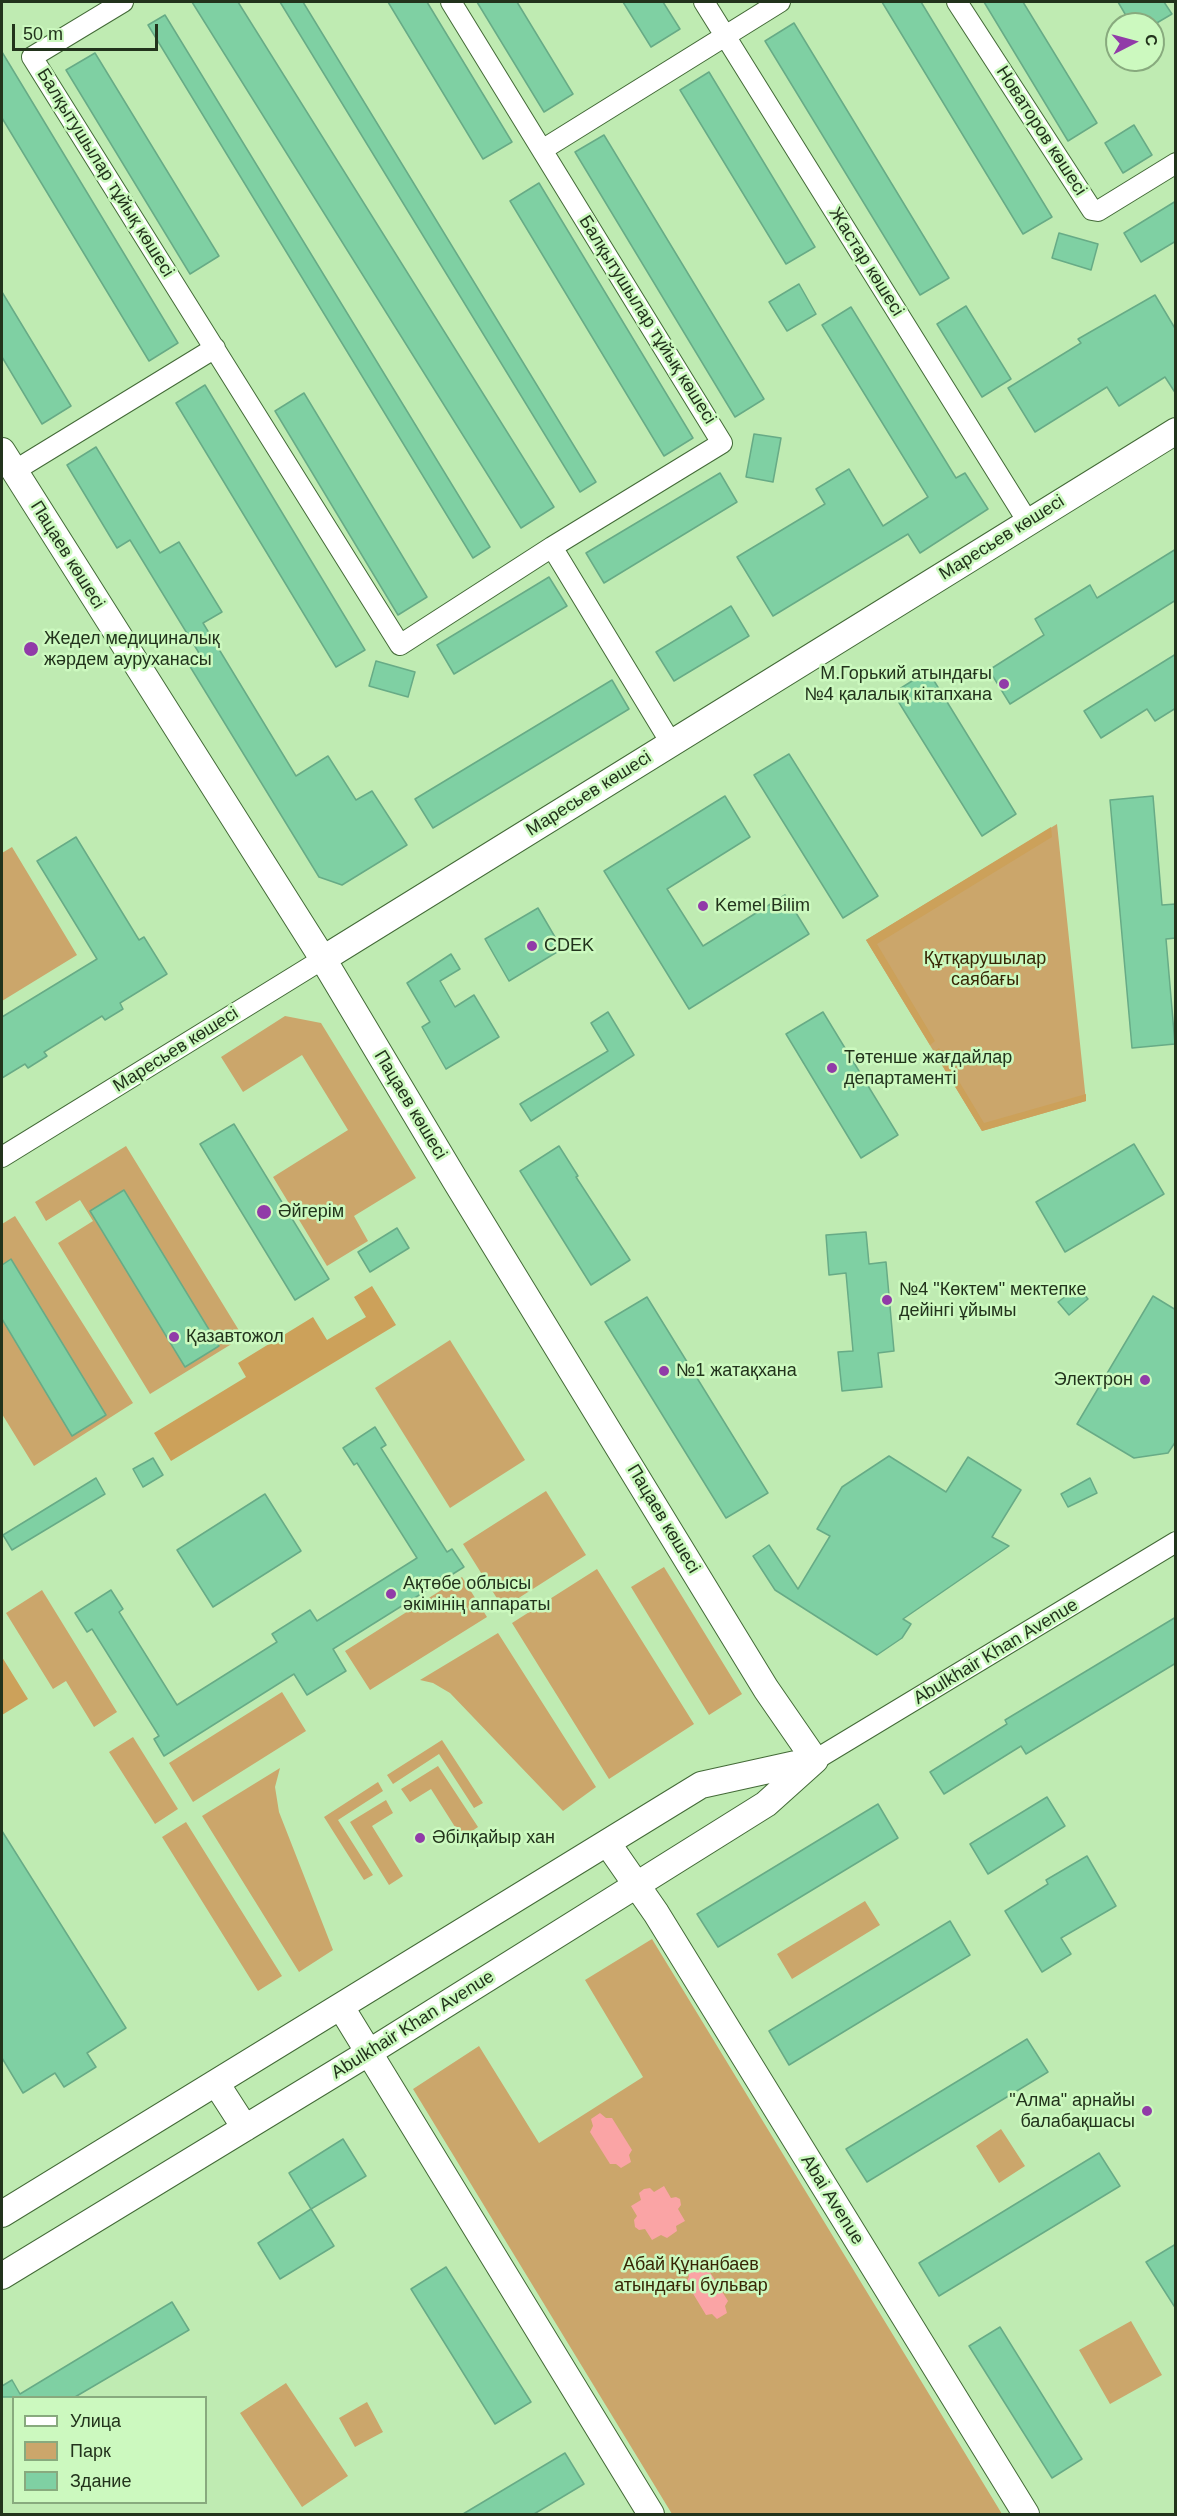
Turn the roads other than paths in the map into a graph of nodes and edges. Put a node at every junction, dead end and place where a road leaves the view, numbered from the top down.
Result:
1 (123, 2) edge
2 (451, 2) edge
3 (704, 2) edge
4 (780, 2) edge
5 (957, 2) edge
6 (725, 35) junction
7 (543, 150) junction
8 (1176, 163) edge
9 (215, 348) junction
10 (1176, 430) edge
11 (8, 461) edge
12 (1028, 522) junction
13 (552, 547) junction
14 (671, 743) junction
15 (323, 959) junction
16 (2, 1157) edge
17 (1176, 1542) edge
18 (815, 1760) junction
19 (608, 1844) junction
20 (636, 1887) junction
21 (341, 2007) junction
22 (368, 2053) junction
23 (216, 2083) junction
24 (245, 2128) junction
25 (2, 2214) edge
26 (2, 2275) edge
27 (651, 2514) edge
28 (1026, 2514) edge

1 - 9 street, Балқытушылар тұйық көшесі
2 - 7 street, Балқытушылар тұйық көшесі
3 - 6 street, Жастар көшесі
4 - 6 street
5 - 8 street, Новаторов көшесі
6 - 7 street
6 - 12 street, Жастар көшесі
7 - 13 street, Балқытушылар тұйық көшесі
9 - 11 street
9 - 13 street, Балқытушылар тұйық көшесі
10 - 12 main road, Маресьев көшесі
11 - 15 main road, Пацаев көшесі
12 - 14 main road, Маресьев көшесі
13 - 14 street
14 - 15 main road, Маресьев көшесі
15 - 16 street, Маресьев көшесі
15 - 18 main road, Пацаев көшесі
17 - 18 street, Abulkhair Khan Avenue
18 - 19 main road, Abulkhair Khan Avenue
18 - 20 main road, Abulkhair Khan Avenue
19 - 20 main road, Abai Avenue
19 - 21 main road, Abulkhair Khan Avenue
20 - 22 main road, Abulkhair Khan Avenue
20 - 28 main road, Abai Avenue
21 - 22 main road
21 - 23 main road, Abulkhair Khan Avenue
22 - 24 main road, Abulkhair Khan Avenue
22 - 27 main road
23 - 24 main road
23 - 25 main road, Abulkhair Khan Avenue
24 - 26 main road, Abulkhair Khan Avenue

